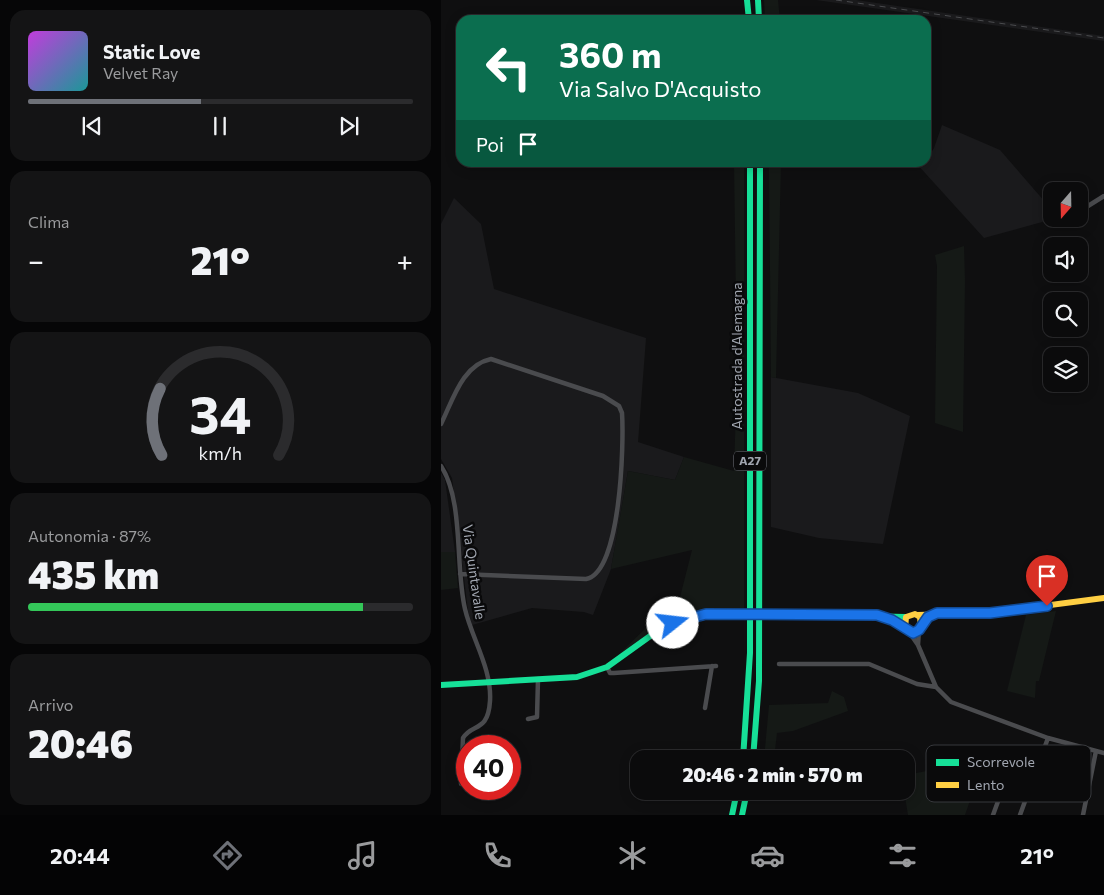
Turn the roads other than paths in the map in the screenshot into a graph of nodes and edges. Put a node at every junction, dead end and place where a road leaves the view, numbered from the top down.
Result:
1 (747, 0) edge
2 (758, 0) edge
3 (748, 15) edge
4 (759, 15) edge
5 (750, 167) edge
6 (760, 167) edge
7 (1104, 196) edge
8 (1089, 205) edge
9 (441, 424) edge
10 (441, 466) edge
11 (460, 574) junction
12 (1104, 598) edge
13 (937, 613) junction
14 (877, 615) junction
15 (917, 615) junction
16 (906, 616) junction
17 (920, 628) junction
18 (907, 630) junction
19 (918, 645) junction
20 (779, 664) dead end
21 (607, 667) junction
22 (538, 679) junction
23 (489, 681) junction
24 (441, 685) edge
25 (935, 687) junction
26 (705, 708) dead end
27 (528, 719) dead end
28 (465, 735) edge
29 (1049, 738) junction
30 (1046, 745) edge
31 (1072, 745) edge
32 (744, 750) edge
33 (754, 750) edge
34 (1091, 751) edge
35 (1096, 752) junction
36 (1104, 753) edge
37 (1091, 776) edge
38 (735, 800) edge
39 (745, 800) edge
40 (998, 802) edge
41 (1024, 802) edge
42 (1086, 802) edge
43 (732, 815) edge
44 (742, 815) edge
45 (993, 815) edge
46 (1020, 815) edge
47 (1083, 815) edge

1 - 3 main road
2 - 4 main road
5 - 32 main road, Autostrada d'Alemagna / A27
6 - 33 main road, Autostrada d'Alemagna / A27
7 - 8 street
9 - 11 street
10 - 11 street, Via Quintavalle
11 - 23 street, Via Quintavalle
12 - 13 main road
13 - 15 main road
13 - 17 main road
14 - 16 main road
14 - 18 main road
14 - 21 main road, bridge
15 - 16 main road
15 - 17 main road
16 - 18 main road
17 - 18 main road
17 - 19 street
18 - 19 street
19 - 25 street
20 - 25 street
21 - 22 main road
21 - 26 street
22 - 23 main road
22 - 27 street
23 - 24 main road
23 - 28 street, Via Quintavalle
25 - 29 street
29 - 30 street
29 - 31 street
34 - 35 street
35 - 36 street
35 - 37 street
38 - 43 main road
39 - 44 main road
40 - 45 street
41 - 46 street
42 - 47 street

